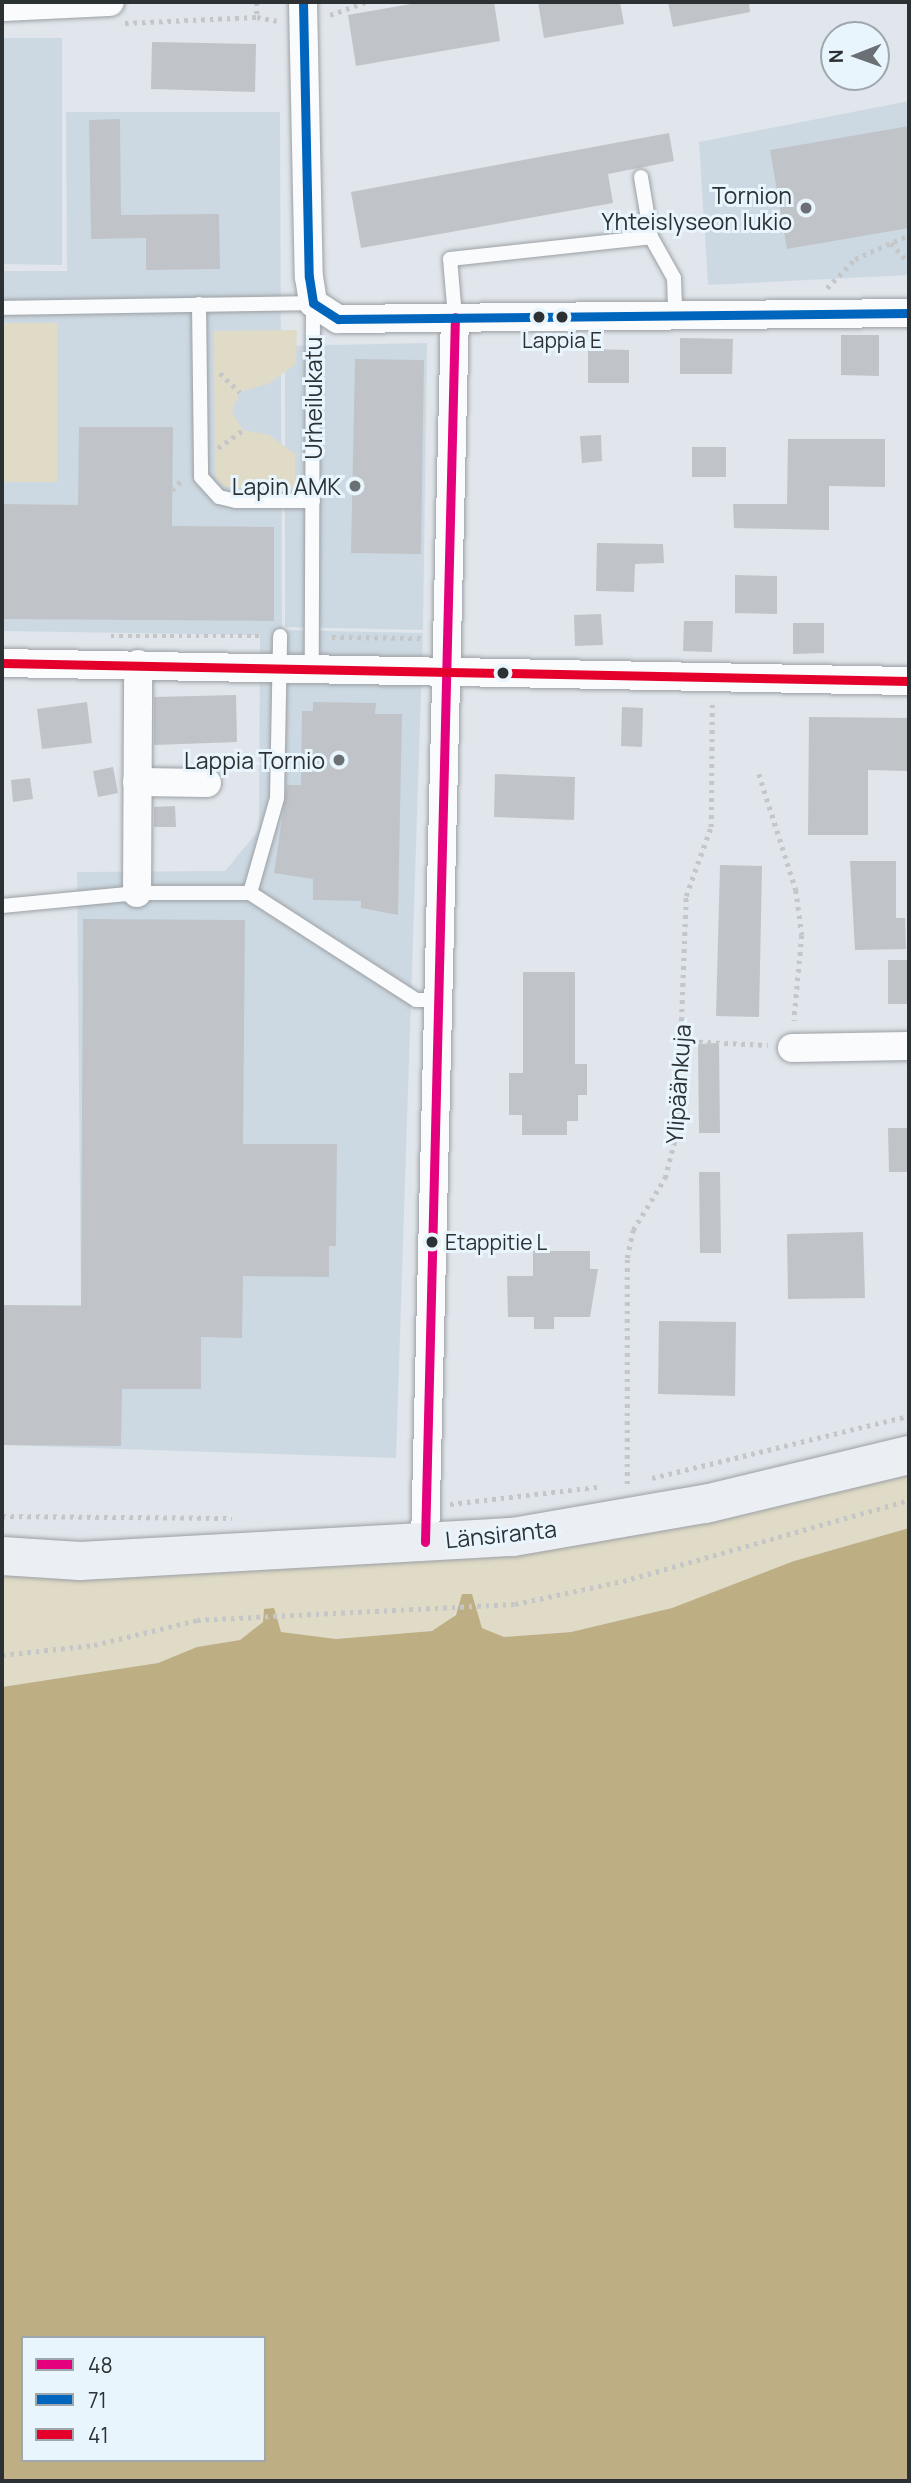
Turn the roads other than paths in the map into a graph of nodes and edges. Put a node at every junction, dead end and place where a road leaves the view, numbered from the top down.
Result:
1 (105, 7) edge
2 (2, 8) edge
3 (312, 11) edge
4 (641, 177) dead end
5 (651, 237) junction
6 (313, 303) junction
7 (198, 304) junction
8 (2, 308) edge
9 (909, 313) edge
10 (675, 316) junction
11 (455, 317) junction
12 (313, 502) junction
13 (279, 636) road end
14 (2, 663) edge
15 (138, 664) junction
16 (281, 667) junction
17 (312, 668) junction
18 (450, 671) junction
19 (909, 681) edge
20 (137, 782) junction
21 (207, 783) dead end
22 (250, 892) junction
23 (137, 893) junction
24 (2, 906) edge
25 (440, 1000) junction
26 (909, 1046) edge
27 (792, 1048) road end
28 (909, 1455) edge
29 (426, 1525) junction
30 (2, 1556) edge

1 - 2 street
3 - 6 street, Urheilukatu
4 - 5 lane
5 - 10 lane
5 - 11 lane
6 - 7 lane
6 - 11 street
6 - 12 lane, Urheilukatu
7 - 8 lane
7 - 12 lane
9 - 10 street
10 - 11 street
11 - 18 street
12 - 17 lane, Urheilukatu
13 - 16 lane
14 - 15 street
15 - 16 street
15 - 20 street
16 - 17 street
16 - 22 lane
17 - 18 street
18 - 19 street
18 - 25 street
20 - 21 street
20 - 23 street
22 - 23 lane
22 - 25 lane
23 - 24 lane
25 - 29 street
26 - 27 street
28 - 29 street, Länsiranta
29 - 30 street, Länsiranta

